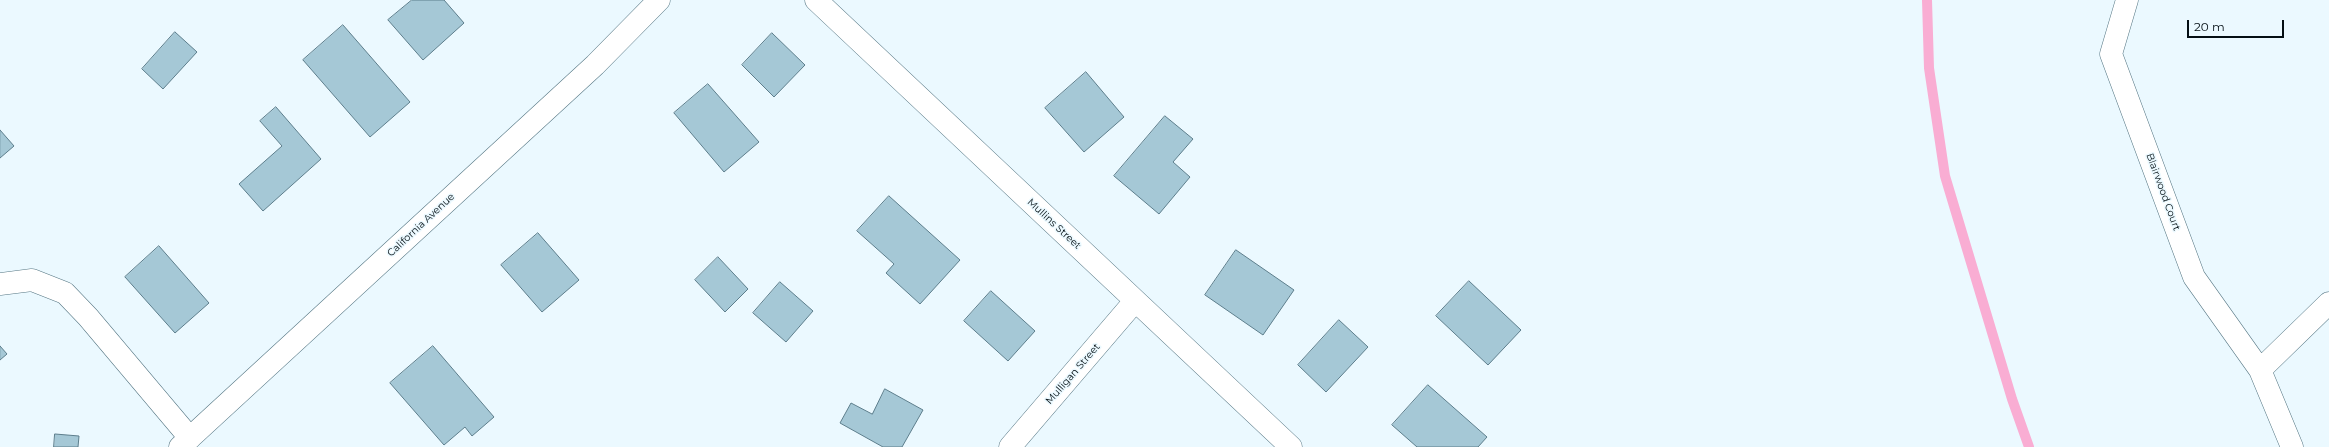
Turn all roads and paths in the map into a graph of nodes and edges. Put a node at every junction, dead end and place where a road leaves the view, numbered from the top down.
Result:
1 (659, 0) edge
2 (816, 0) edge
3 (2128, 0) edge
4 (0, 284) edge
5 (1135, 301) junction
6 (2329, 303) edge
7 (2260, 370) junction
8 (185, 443) edge
9 (1010, 447) edge
10 (1292, 447) edge
11 (2292, 447) edge

1 - 8 street, California Avenue
2 - 5 street, Mullins Street
3 - 7 street, Blairwood Court
4 - 8 street
5 - 9 street, Mulligan Street
5 - 10 street, Mullins Street
6 - 7 street
7 - 11 street, Blairwood Court

